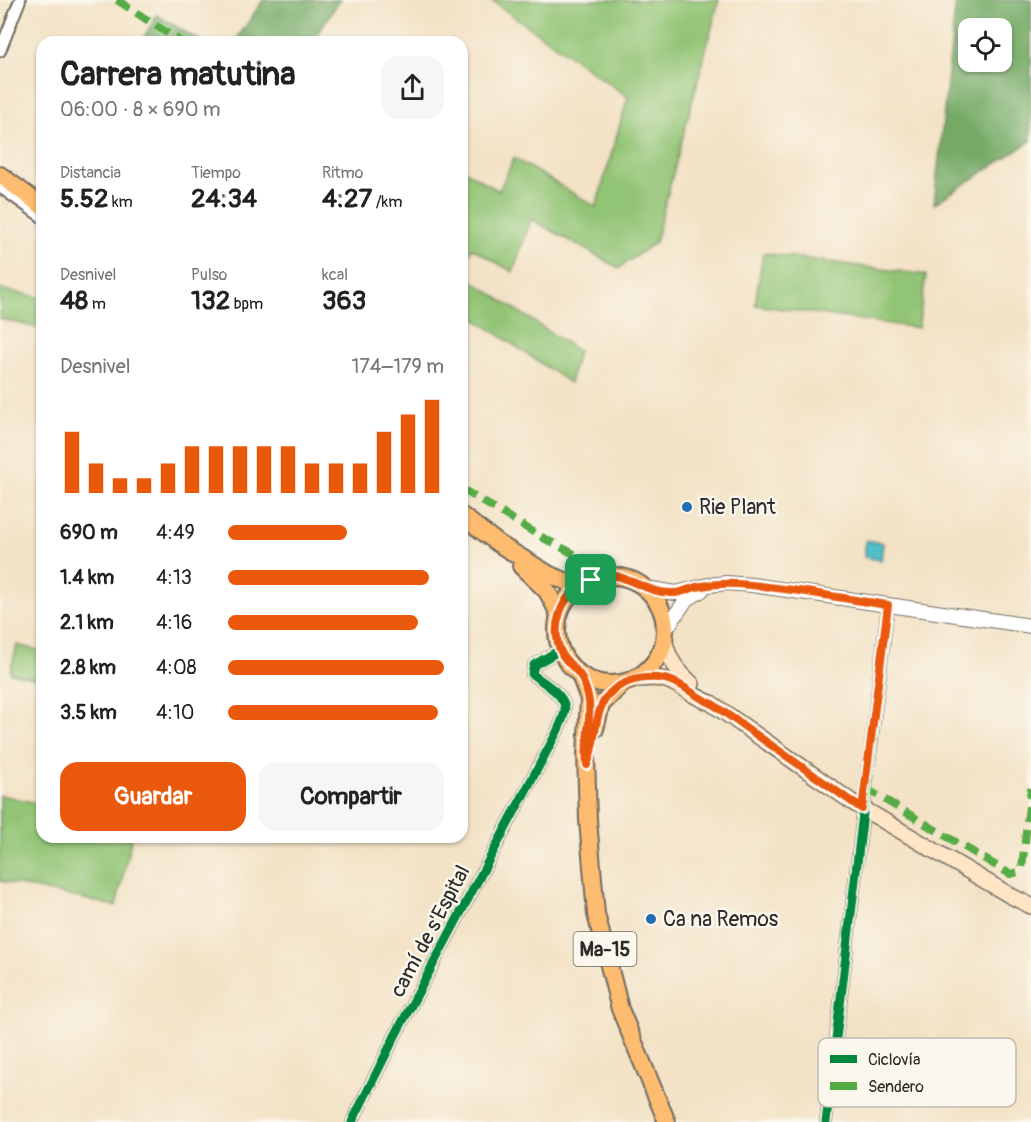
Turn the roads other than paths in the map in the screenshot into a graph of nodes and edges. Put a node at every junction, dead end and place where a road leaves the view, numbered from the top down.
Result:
1 (20, 0) edge
2 (0, 51) edge
3 (0, 175) edge
4 (0, 188) edge
5 (36, 202) edge
6 (36, 214) edge
7 (468, 521) edge
8 (499, 544) junction
9 (585, 582) junction
10 (709, 585) junction
11 (645, 588) junction
12 (888, 605) junction
13 (559, 614) junction
14 (1031, 627) edge
15 (665, 636) junction
16 (560, 650) junction
17 (580, 675) junction
18 (628, 682) junction
19 (711, 703) junction
20 (587, 765) junction
21 (862, 809) junction
22 (1031, 906) edge
23 (836, 1038) edge
24 (828, 1107) edge
25 (352, 1122) edge
26 (667, 1122) edge
27 (826, 1122) edge

1 - 2 street
3 - 5 main road
4 - 6 street
7 - 8 main road
8 - 9 main road
8 - 13 main road
9 - 11 main road
9 - 13 main road
10 - 11 street
10 - 12 street
10 - 15 street
11 - 15 main road
12 - 14 street
12 - 21 street
13 - 16 main road
15 - 18 main road, Ma-15
15 - 19 main road
16 - 17 main road, Ma-15
16 - 25 street, camí de s'Espital
17 - 18 main road
17 - 20 main road, Ma-15
18 - 19 main road
18 - 20 main road, Ma-15
19 - 21 main road
20 - 26 main road, Ma-15
21 - 22 main road
21 - 23 street
24 - 27 street

